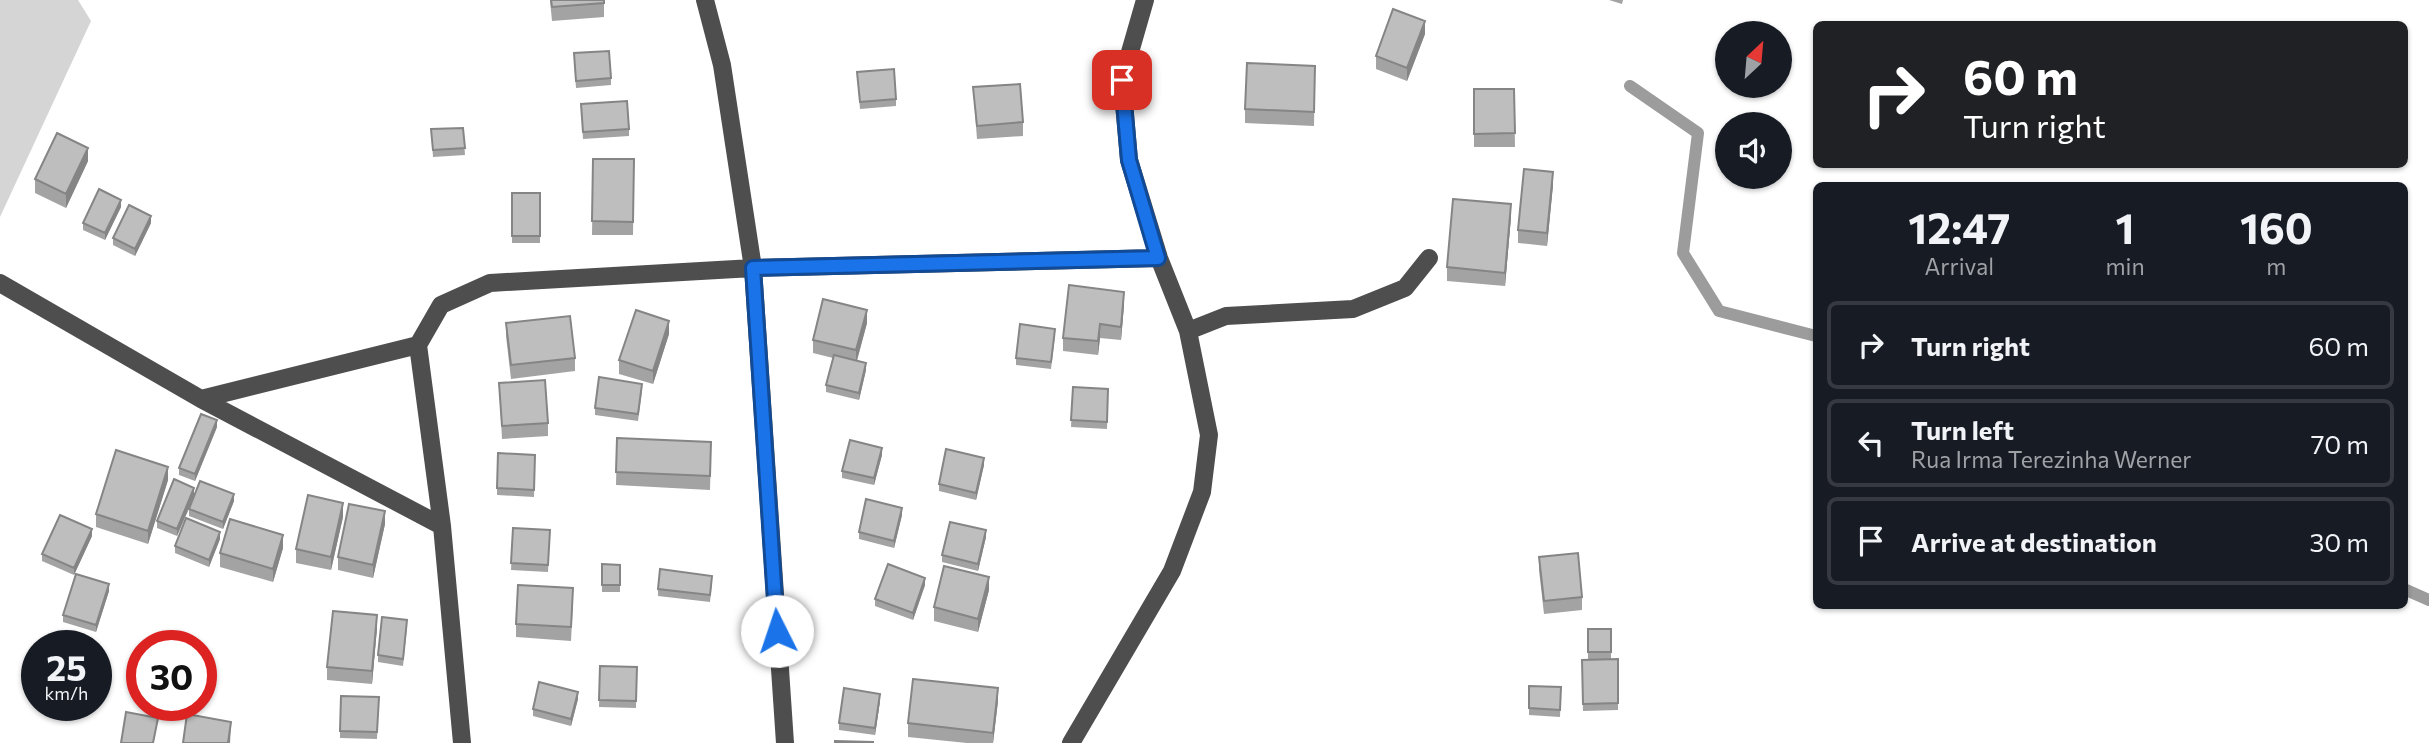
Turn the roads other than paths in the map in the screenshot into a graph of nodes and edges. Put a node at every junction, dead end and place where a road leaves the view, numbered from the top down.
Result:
1 (705, 0) edge
2 (1145, 0) edge
3 (1158, 258) junction
4 (1429, 258) dead end
5 (753, 268) junction
6 (0, 283) edge
7 (1188, 331) junction
8 (418, 345) junction
9 (201, 399) junction
10 (442, 526) junction
11 (462, 743) edge
12 (785, 743) edge
13 (1071, 743) edge

1 - 5 street
2 - 3 street
3 - 5 street
3 - 7 street
4 - 7 street
5 - 8 street
5 - 12 street
6 - 9 street
7 - 13 street
8 - 9 street
8 - 10 street
9 - 10 street
10 - 11 street

